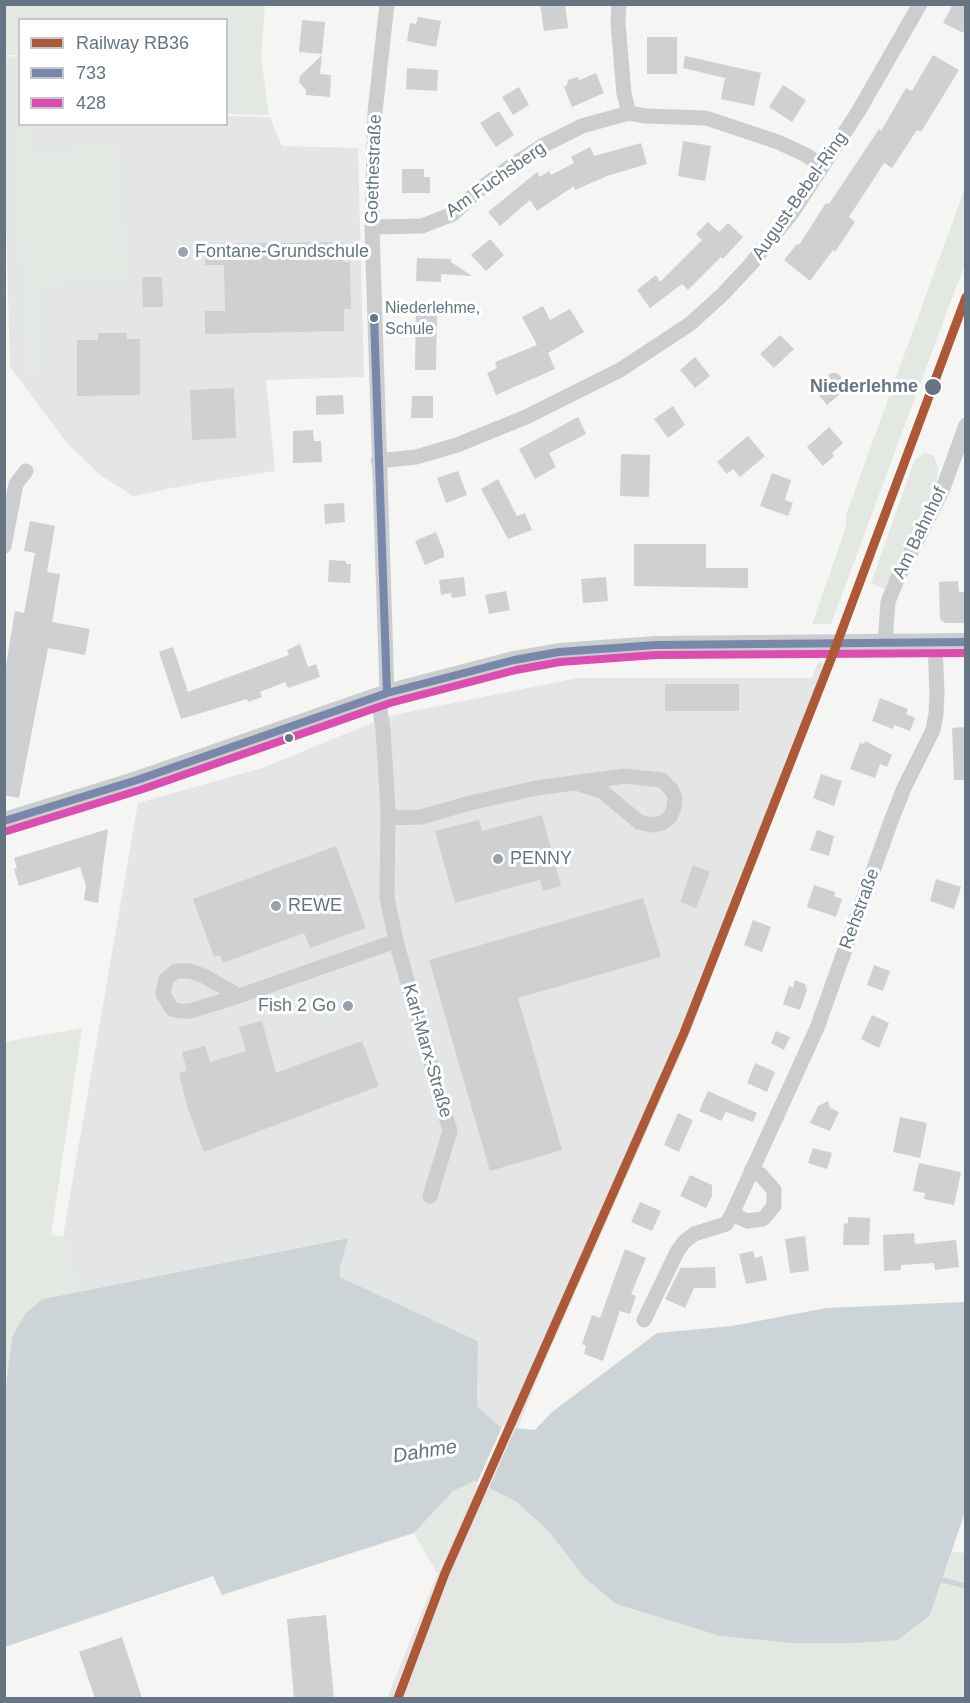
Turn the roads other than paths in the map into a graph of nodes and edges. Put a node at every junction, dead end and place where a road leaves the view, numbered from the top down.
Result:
1 (387, 4) edge
2 (618, 4) edge
3 (920, 4) edge
4 (629, 113) junction
5 (822, 166) junction
6 (372, 227) junction
7 (966, 425) edge
8 (378, 461) junction
9 (26, 471) dead end
10 (4, 546) edge
11 (966, 642) edge
12 (885, 643) junction
13 (935, 643) junction
14 (382, 695) junction
15 (576, 783) junction
16 (388, 818) junction
17 (4, 821) edge
18 (396, 941) junction
19 (240, 996) dead end
20 (752, 1169) junction
21 (430, 1196) dead end
22 (732, 1214) junction
23 (644, 1320) dead end

1 - 6 street, Goethestraße
2 - 4 street
3 - 5 street, August-Bebel-Ring
4 - 5 street, Am Fuchsberg
4 - 6 street, Am Fuchsberg
5 - 8 street, August-Bebel-Ring
6 - 8 street, Goethestraße
7 - 12 street, Am Bahnhof
8 - 14 street, Goethestraße
9 - 10 street
11 - 13 street
12 - 13 street
12 - 14 street
13 - 20 street, Rehstraße
14 - 16 street, Karl-Marx-Straße
14 - 17 street
15 - 15 street
15 - 16 street
16 - 18 street, Karl-Marx-Straße
18 - 19 street
18 - 21 street, Karl-Marx-Straße
20 - 22 street, Rehstraße
20 - 22 street
22 - 23 street

